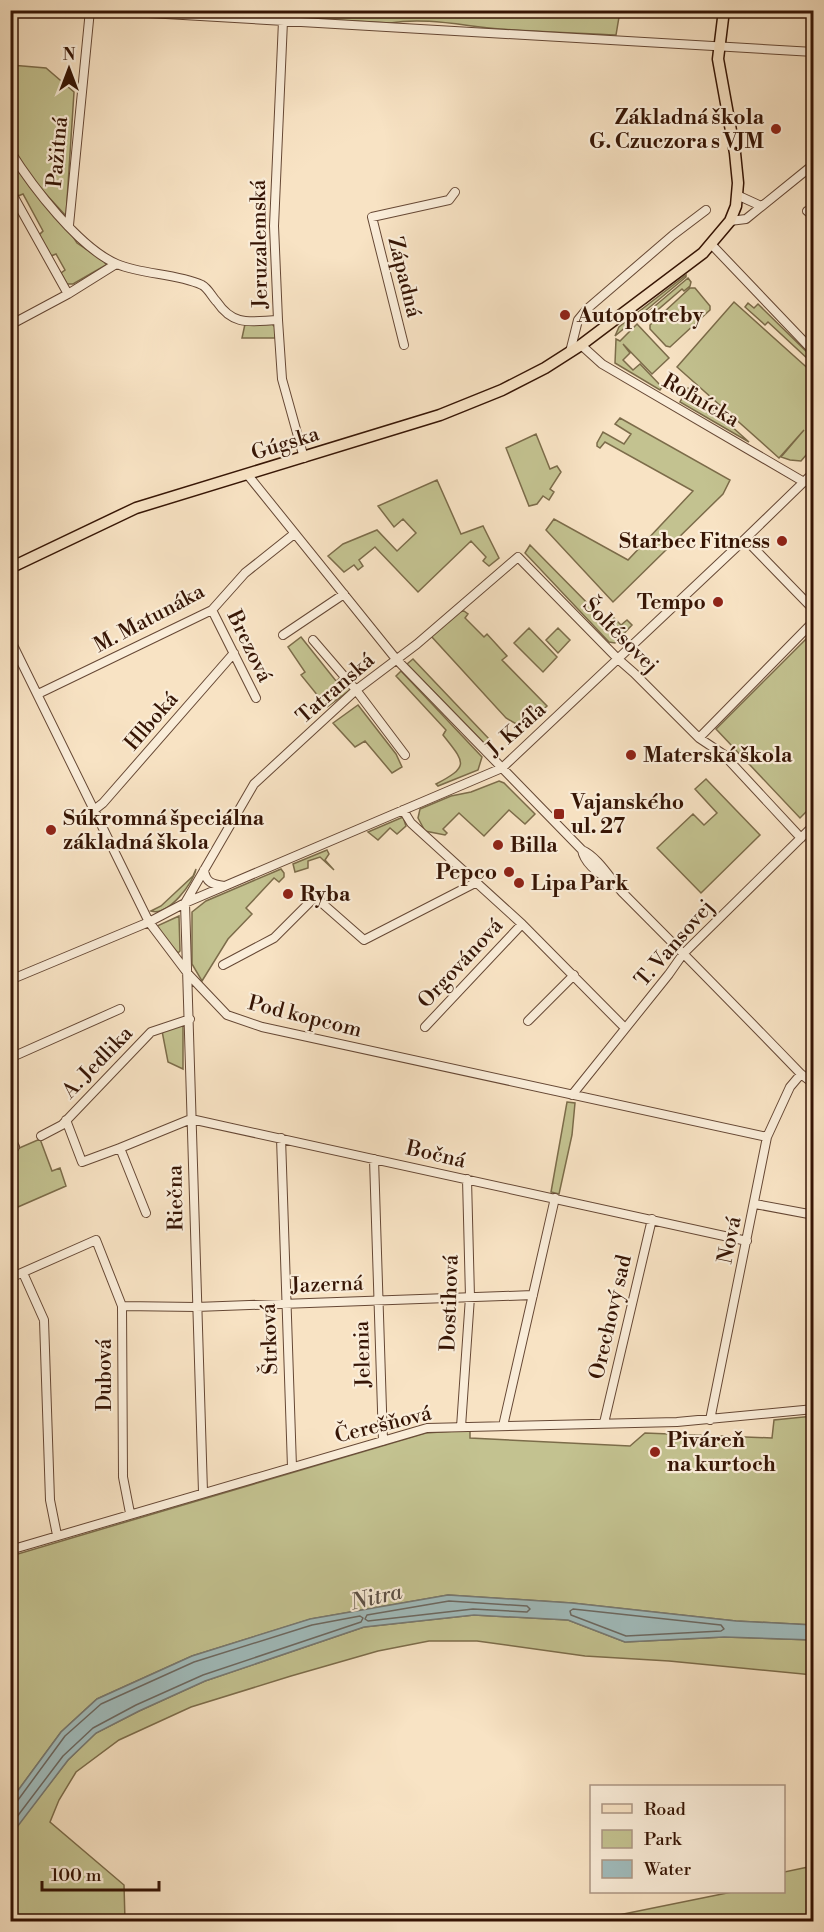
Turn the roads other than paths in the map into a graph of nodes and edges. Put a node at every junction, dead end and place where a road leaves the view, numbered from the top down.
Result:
1 (90, 10) edge
2 (97, 10) edge
3 (724, 10) edge
4 (283, 21) junction
5 (719, 46) junction
6 (813, 52) edge
7 (10, 151) edge
8 (813, 164) edge
9 (10, 190) edge
10 (455, 192) dead end
11 (737, 195) junction
12 (761, 206) junction
13 (706, 210) dead end
14 (730, 221) junction
15 (69, 225) junction
16 (711, 244) junction
17 (116, 264) junction
18 (68, 294) junction
19 (278, 320) junction
20 (10, 325) edge
21 (404, 345) dead end
22 (581, 345) junction
23 (813, 352) edge
24 (569, 354) junction
25 (304, 458) junction
26 (813, 472) edge
27 (247, 474) junction
28 (804, 482) junction
29 (294, 534) junction
30 (745, 539) junction
31 (518, 557) joint
32 (10, 568) edge
33 (344, 594) junction
34 (212, 610) junction
35 (813, 610) edge
36 (813, 621) edge
37 (283, 635) dead end
38 (10, 639) edge
39 (313, 640) dead end
40 (234, 653) junction
41 (396, 659) junction
42 (618, 659) junction
43 (356, 690) junction
44 (38, 694) junction
45 (256, 698) dead end
46 (699, 738) junction
47 (405, 755) dead end
48 (502, 768) junction
49 (94, 810) junction
50 (404, 810) junction
51 (813, 825) edge
52 (801, 838) junction
53 (204, 870) junction
54 (477, 882) junction
55 (225, 886) junction
56 (185, 903) junction
57 (148, 922) junction
58 (522, 924) junction
59 (683, 954) junction
60 (223, 965) dead end
61 (189, 975) junction
62 (574, 975) junction
63 (10, 980) edge
64 (120, 1009) dead end
65 (190, 1019) junction
66 (528, 1021) dead end
67 (425, 1027) dead end
68 (625, 1028) junction
69 (10, 1058) edge
70 (801, 1074) junction
71 (813, 1084) edge
72 (572, 1095) junction
73 (191, 1119) junction
74 (66, 1120) junction
75 (41, 1136) dead end
76 (10, 1137) edge
77 (767, 1137) junction
78 (281, 1138) junction
79 (15, 1147) dead end
80 (120, 1148) junction
81 (374, 1159) junction
82 (466, 1179) junction
83 (555, 1198) junction
84 (755, 1204) junction
85 (146, 1213) dead end
86 (813, 1215) edge
87 (652, 1219) junction
88 (747, 1240) junction
89 (23, 1273) junction
90 (10, 1278) edge
91 (533, 1294) junction
92 (470, 1297) junction
93 (378, 1300) junction
94 (285, 1304) junction
95 (122, 1306) junction
96 (196, 1307) junction
97 (813, 1409) edge
98 (710, 1420) junction
99 (604, 1423) junction
100 (503, 1426) junction
101 (460, 1427) junction
102 (383, 1441) junction
103 (292, 1467) junction
104 (203, 1492) junction
105 (130, 1513) junction
106 (57, 1535) junction
107 (10, 1550) edge

1 - 15 street, Pažitná
2 - 4 street
3 - 5 main road
4 - 5 street
4 - 19 street, Jeruzalemská
5 - 6 street
5 - 11 main road
7 - 15 street, Jeruzalemská
8 - 12 street
9 - 18 street
10 - 21 street, Západná
11 - 12 street
11 - 14 main road
12 - 14 street
13 - 24 street
14 - 16 main road, Gúgska
15 - 17 street, Jeruzalemská
16 - 22 main road, Gúgska
16 - 23 street
17 - 18 street
17 - 19 street, Jeruzalemská
18 - 20 street
19 - 25 street, Jeruzalemská
22 - 24 main road, Gúgska
22 - 28 street, Roľnícka
24 - 25 main road, Gúgska
25 - 27 main road, Gúgska
26 - 28 street, J. Kráľa
27 - 29 street
27 - 32 main road, Gúgska
28 - 30 street, J. Kráľa
29 - 33 street
29 - 34 street, M. Matunáka
30 - 35 street
30 - 42 street, J. Kráľa
31 - 41 street, Tatranská
31 - 42 street, Šoltésovej
33 - 37 street
33 - 41 street
34 - 40 street, Brezová
34 - 44 street, M. Matunáka
36 - 46 street
38 - 44 street, Pod kopcom
39 - 43 street
40 - 45 street, Brezová
40 - 49 street, Hlboká
41 - 43 street, Tatranská
41 - 48 street
42 - 46 street, Šoltésovej
42 - 48 street, J. Kráľa
43 - 47 street
43 - 53 street, Tatranská
44 - 49 street, Pod kopcom
46 - 52 street, Šoltésovej
48 - 50 street, J. Kráľa
48 - 59 street
49 - 57 street, Pod kopcom
50 - 54 street, Orgovánová
50 - 55 street, J. Kráľa
51 - 52 street, T. Vansovej
52 - 59 street, T. Vansovej
53 - 55 street
53 - 56 street, Tatranská
54 - 58 street, Orgovánová
54 - 60 street
55 - 56 street, J. Kráľa
56 - 57 street
56 - 61 street, Riečna
57 - 61 street, Pod kopcom
57 - 63 street
58 - 62 street, Orgovánová
58 - 67 street, Orgovánová
59 - 68 street, T. Vansovej
59 - 70 street
61 - 65 street, Riečna
61 - 72 street, Pod kopcom
62 - 66 street
62 - 68 street, Orgovánová
64 - 69 street
65 - 73 street, Riečna
65 - 74 street, A. Jedlika
68 - 72 street, T. Vansovej
70 - 71 street
70 - 77 street, Nová
72 - 77 street, Pod kopcom
73 - 78 street, Bočná
73 - 80 street
73 - 96 street, Riečna
74 - 75 street, A. Jedlika
74 - 80 street, A. Jedlika
76 - 79 street
77 - 84 street, Nová
78 - 81 street, Bočná
78 - 94 street, Štrková
80 - 85 street
81 - 82 street, Bočná
81 - 93 street, Jelenia
82 - 83 street, Bočná
82 - 92 street, Dostihová
83 - 87 street, Bočná
83 - 91 street
84 - 86 street
84 - 88 street, Nová
87 - 88 street, Bočná
87 - 99 street, Orechový sad
88 - 98 street, Nová
89 - 90 street
89 - 95 street, Dubová
89 - 106 street
91 - 92 street, Jazerná
91 - 100 street
92 - 93 street, Jazerná
92 - 101 street, Dostihová
93 - 94 street, Jazerná
93 - 102 street, Jelenia
94 - 96 street, Jazerná
94 - 103 street, Štrková
95 - 96 street, Jazerná
95 - 105 street, Dubová
96 - 104 street, Riečna
97 - 98 street, Čerešňová
98 - 99 street, Čerešňová
99 - 100 street, Čerešňová
100 - 101 street, Čerešňová
101 - 102 street, Čerešňová
102 - 103 street, Čerešňová
103 - 104 street, Čerešňová
104 - 105 street, Čerešňová
105 - 106 street, Čerešňová
106 - 107 street, Čerešňová

